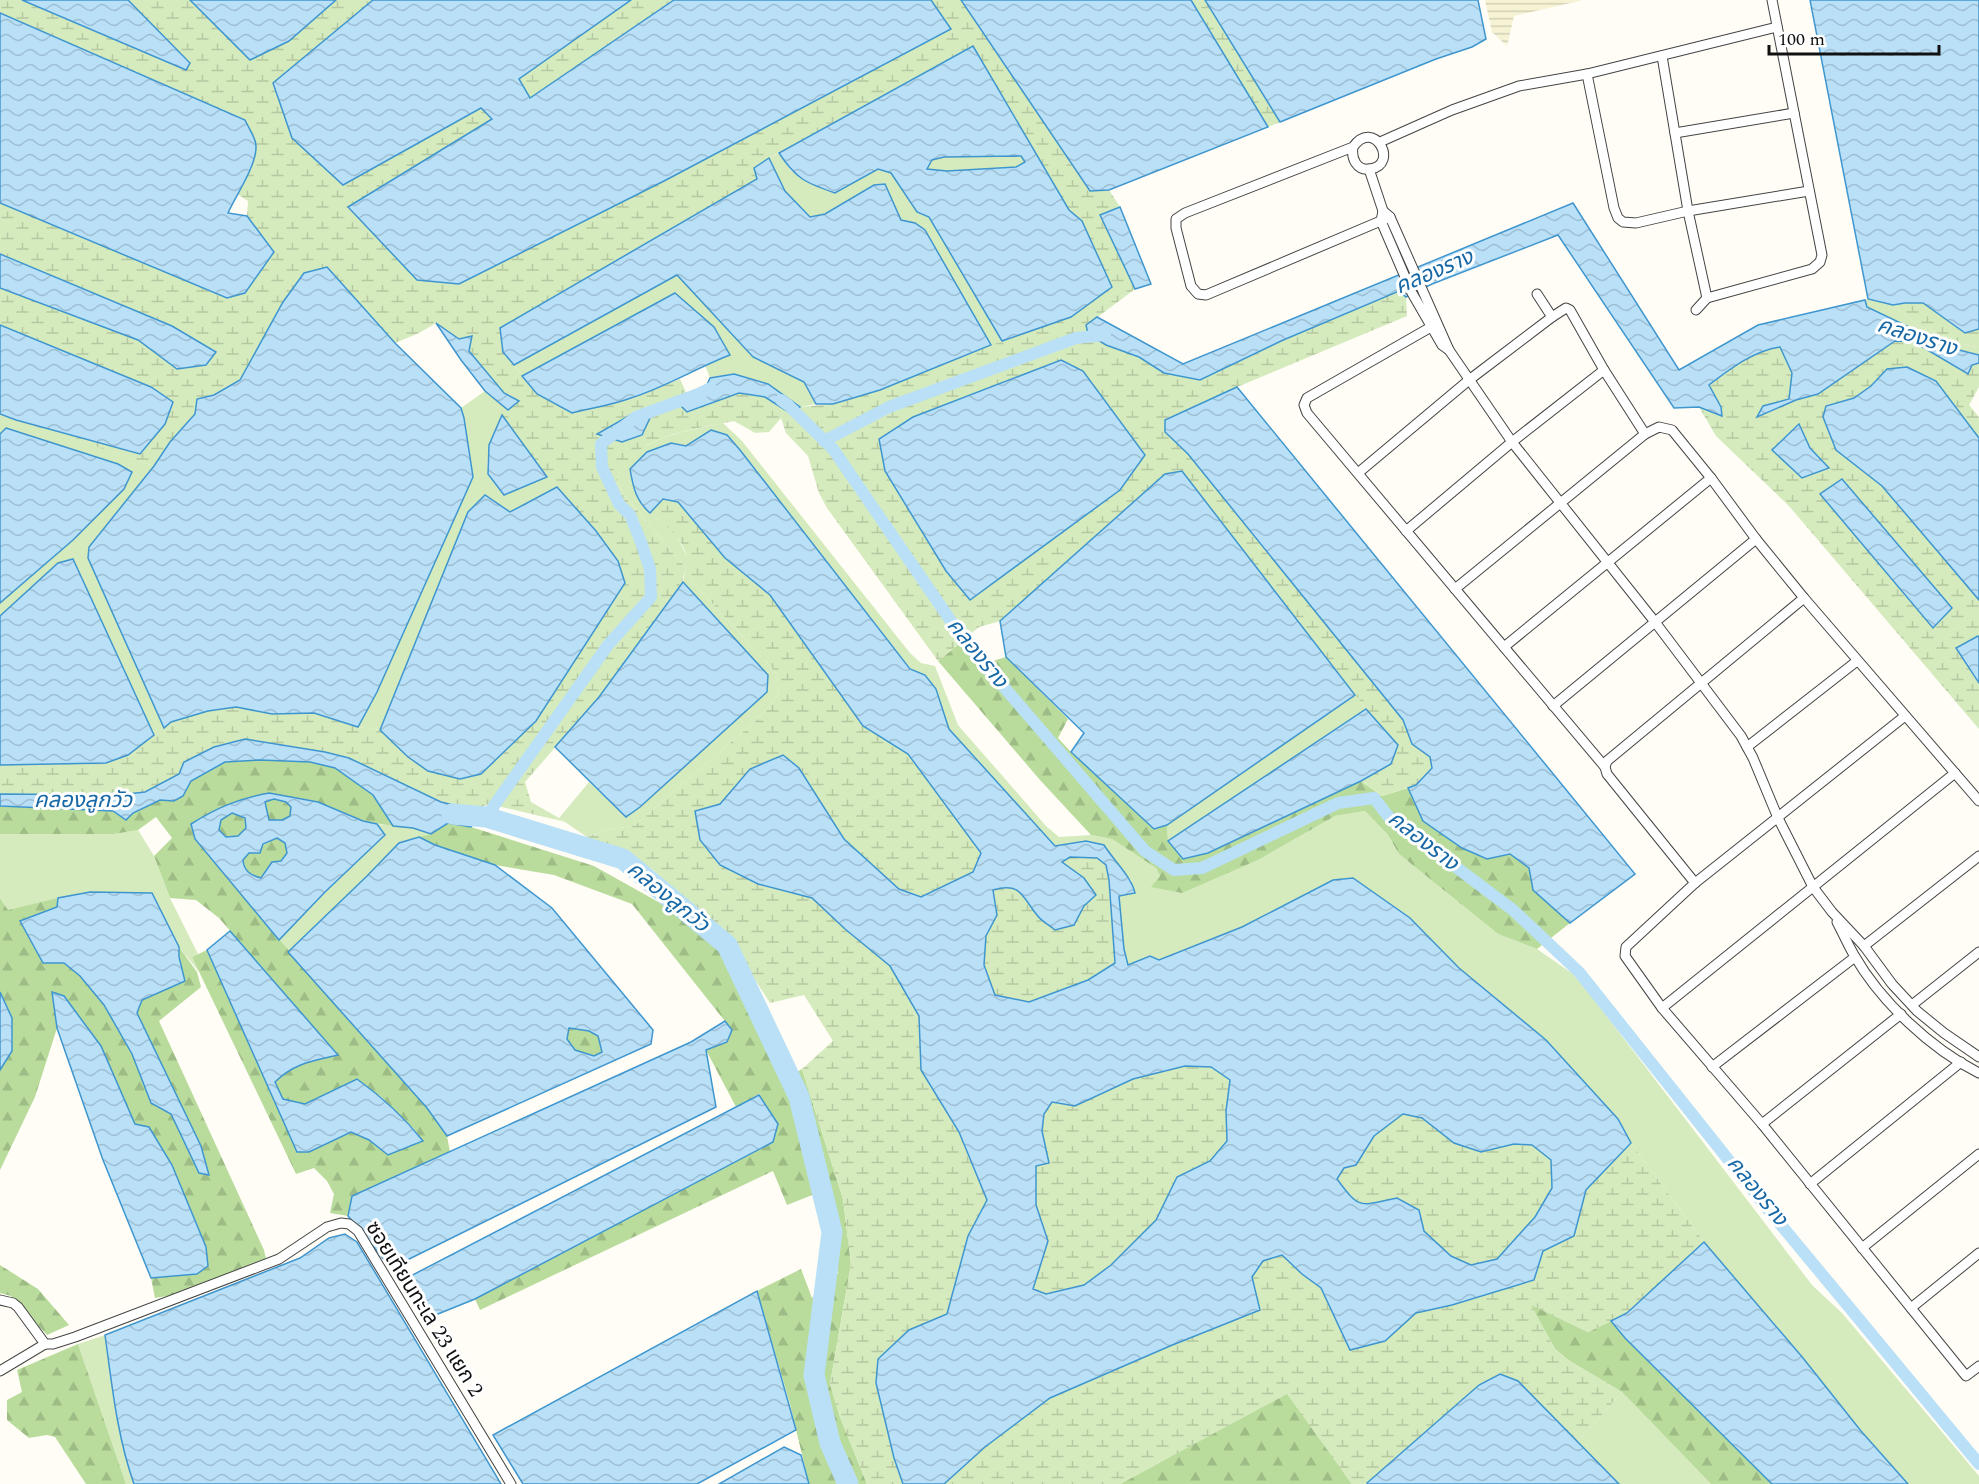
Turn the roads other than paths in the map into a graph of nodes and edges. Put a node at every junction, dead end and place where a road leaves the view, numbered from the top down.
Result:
1 (1772, 0) edge
2 (1777, 27) junction
3 (1662, 56) junction
4 (1587, 74) junction
5 (1794, 113) junction
6 (1675, 133) junction
7 (1380, 142) junction
8 (1353, 147) junction
9 (1369, 169) junction
10 (1809, 191) junction
11 (1688, 211) junction
12 (1385, 217) junction
13 (1537, 294) dead end
14 (1707, 298) junction
15 (1696, 310) dead end
16 (1552, 317) junction
17 (1431, 327) junction
18 (1449, 350) junction
19 (1604, 370) junction
20 (1469, 380) junction
21 (1645, 434) junction
22 (1512, 442) junction
23 (1358, 473) junction
24 (1711, 478) junction
25 (1560, 502) junction
26 (1406, 531) junction
27 (1756, 539) junction
28 (1607, 561) junction
29 (1455, 590) junction
30 (1804, 598) junction
31 (1655, 622) junction
32 (1504, 647) junction
33 (1857, 661) junction
34 (1700, 683) junction
35 (1553, 706) junction
36 (1905, 716) junction
37 (1747, 747) junction
38 (1605, 767) junction
39 (1955, 773) junction
40 (1979, 801) edge
41 (1778, 818) junction
42 (1979, 856) edge
43 (1695, 883) junction
44 (1813, 887) junction
45 (1832, 912) junction
46 (1864, 946) junction
47 (1979, 952) edge
48 (1855, 957) junction
49 (1911, 1005) junction
50 (1662, 1008) junction
51 (1901, 1014) junction
52 (1979, 1056) edge
53 (1961, 1062) junction
54 (1712, 1067) junction
55 (1979, 1073) edge
56 (1762, 1124) junction
57 (1979, 1154) edge
58 (1810, 1184) junction
59 (1862, 1248) junction
60 (1979, 1253) edge
61 (0, 1300) edge
62 (1911, 1308) junction
63 (49, 1344) junction
64 (1979, 1366) edge
65 (0, 1371) edge
66 (511, 1484) edge

1 - 2 street
2 - 3 street
2 - 5 street
3 - 4 street
3 - 6 street
4 - 7 street
4 - 11 street
5 - 6 street
5 - 10 street
6 - 11 street
7 - 8 street
7 - 9 street
8 - 9 street
8 - 12 street
9 - 12 street
10 - 11 street
10 - 14 street
11 - 14 street
12 - 17 street
12 - 18 street
13 - 16 street
14 - 15 street
16 - 19 street
16 - 20 street
17 - 18 street
17 - 23 street
18 - 20 street
19 - 21 street
19 - 22 street
20 - 22 street
20 - 23 street
21 - 24 street
21 - 25 street
22 - 25 street
22 - 26 street
23 - 26 street
24 - 27 street
24 - 28 street
25 - 28 street
25 - 29 street
26 - 29 street
27 - 30 street
27 - 31 street
28 - 31 street
28 - 32 street
29 - 32 street
30 - 33 street
30 - 34 street
31 - 34 street
31 - 35 street
32 - 35 street
33 - 36 street
33 - 37 street
34 - 37 street
34 - 38 street
35 - 38 street
36 - 39 street
36 - 41 street
37 - 41 street
38 - 43 street
39 - 40 street
39 - 44 street
41 - 43 street
41 - 44 street
42 - 46 street
43 - 50 street
44 - 45 street
44 - 50 street
45 - 46 street
45 - 48 street
46 - 49 street
47 - 49 street
48 - 51 street
48 - 54 street
49 - 52 street
50 - 54 street
51 - 53 street
51 - 56 street
53 - 55 street
53 - 58 street
54 - 56 street
56 - 58 street
57 - 59 street
58 - 59 street
59 - 62 street
60 - 62 street
61 - 63 street
62 - 64 street
63 - 65 street
63 - 66 street, ซอยเทียนทะเล 23 แยก 2

